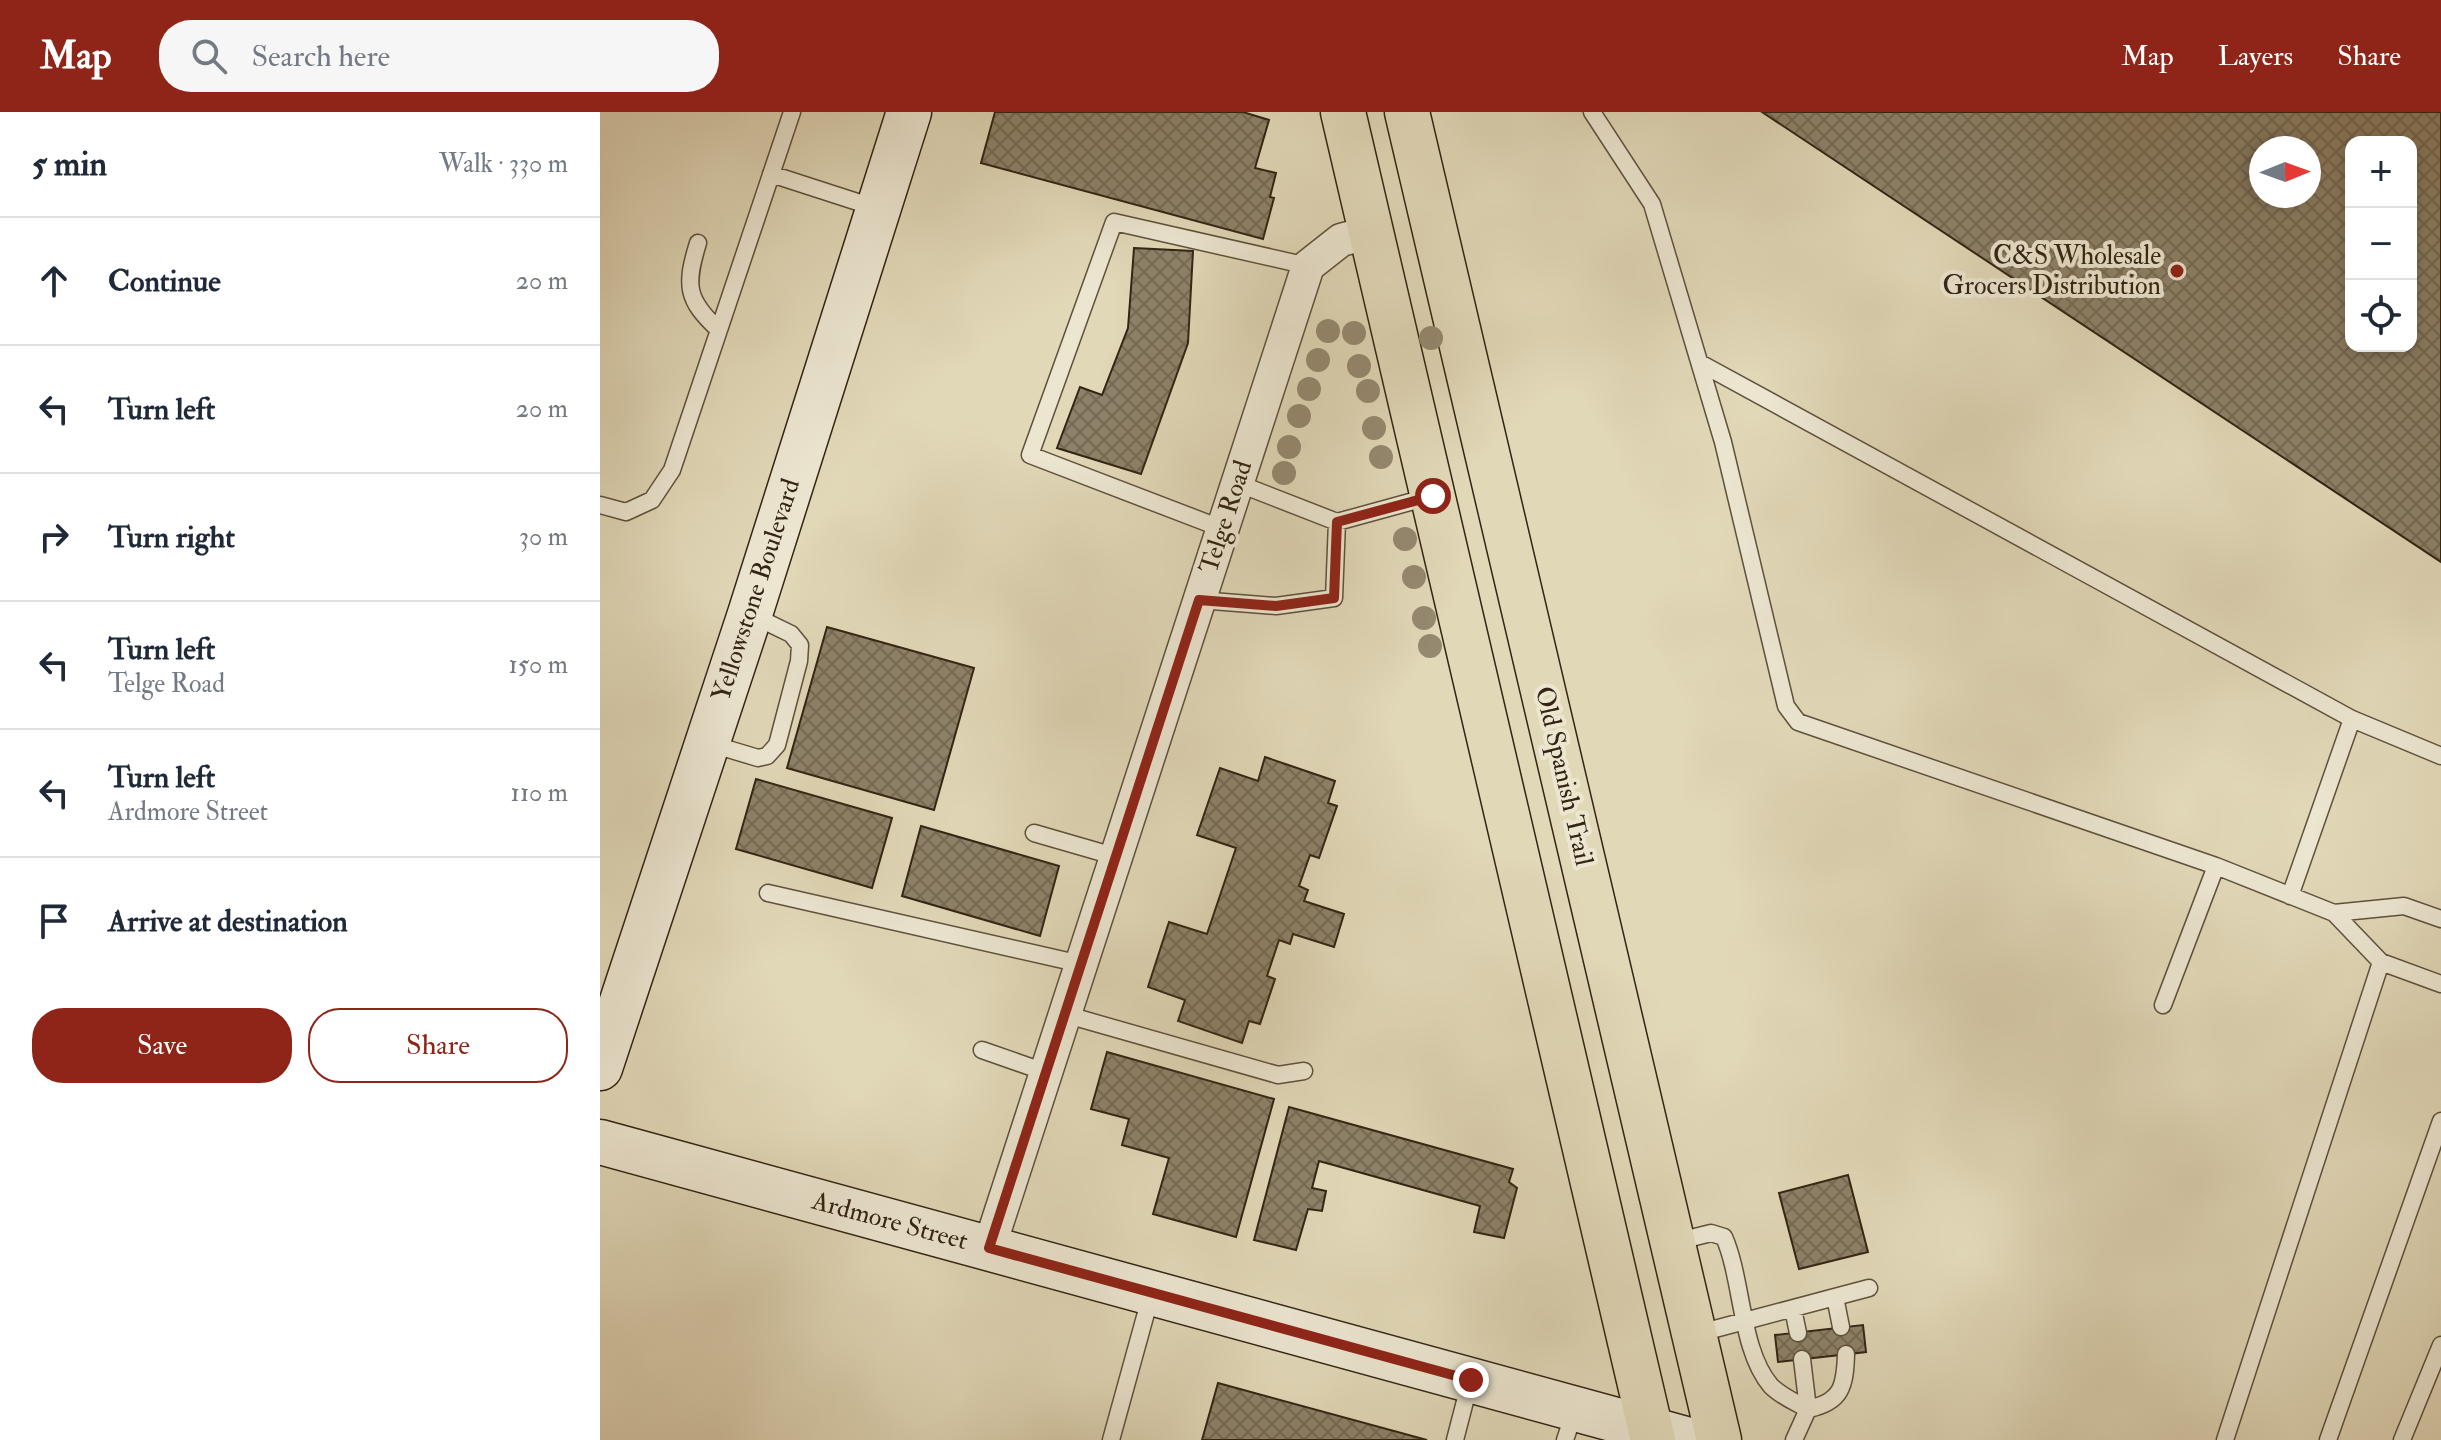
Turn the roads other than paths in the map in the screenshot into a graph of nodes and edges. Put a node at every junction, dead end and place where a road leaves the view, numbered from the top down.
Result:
1 (792, 112) edge
2 (909, 112) edge
3 (1343, 112) edge
4 (1592, 112) edge
5 (1411, 129) edge
6 (1355, 161) junction
7 (771, 174) junction
8 (879, 208) junction
9 (1371, 232) junction
10 (698, 243) dead end
11 (1308, 266) junction
12 (719, 330) junction
13 (1700, 363) junction
14 (1237, 483) junction
15 (1496, 491) junction
16 (1435, 501) junction
17 (600, 505) edge
18 (1337, 522) junction
19 (1223, 529) junction
20 (1199, 600) junction
21 (750, 614) junction
22 (2352, 719) junction
23 (707, 742) junction
24 (2441, 756) edge
25 (1034, 833) dead end
26 (1117, 857) junction
27 (2216, 866) junction
28 (768, 893) dead end
29 (2290, 896) junction
30 (2334, 913) junction
31 (2441, 919) edge
32 (2381, 962) junction
33 (1081, 964) junction
34 (1609, 969) junction
35 (1549, 984) junction
36 (2441, 984) edge
37 (2163, 1005) dead end
38 (1064, 1014) junction
39 (982, 1050) dead end
40 (600, 1068) edge
41 (1304, 1071) dead end
42 (1045, 1072) junction
43 (2441, 1121) edge
44 (600, 1142) edge
45 (1673, 1242) junction
46 (989, 1248) junction
47 (1869, 1288) dead end
48 (1151, 1293) junction
49 (1835, 1297) junction
50 (1793, 1309) junction
51 (1745, 1321) junction
52 (1841, 1327) dead end
53 (1798, 1333) dead end
54 (1694, 1334) junction
55 (2441, 1345) edge
56 (1846, 1354) dead end
57 (1802, 1359) dead end
58 (1471, 1380) junction
59 (1808, 1409) junction
60 (1570, 1424) edge
61 (1664, 1436) edge
62 (1111, 1440) edge
63 (1455, 1440) edge
64 (1719, 1440) edge
65 (1794, 1440) edge
66 (2225, 1440) edge
67 (2328, 1440) edge
68 (2402, 1440) edge

1 - 7 lane
2 - 8 street, Yellowstone Boulevard
3 - 6 main road
4 - 13 lane
5 - 6 main road
5 - 15 main road, Old Spanish Trail
6 - 9 main road
7 - 8 lane
7 - 12 lane
8 - 21 street, Yellowstone Boulevard
9 - 11 street
9 - 16 main road
10 - 12 lane
11 - 14 street, Telge Road
11 - 19 lane
12 - 17 lane
13 - 22 lane
13 - 27 lane
14 - 18 lane
14 - 19 street, Telge Road
15 - 16 main road
15 - 34 main road, Old Spanish Trail
16 - 18 lane
16 - 35 main road
18 - 20 lane
19 - 20 street, Telge Road
20 - 26 street, Telge Road
21 - 23 street, Yellowstone Boulevard
21 - 23 lane
22 - 24 lane
22 - 29 lane
23 - 40 street, Yellowstone Boulevard
25 - 26 lane
26 - 33 street, Telge Road
27 - 29 lane
27 - 37 lane
28 - 33 lane
29 - 30 lane
30 - 31 lane
30 - 32 lane
32 - 36 lane
32 - 66 lane
33 - 38 street, Telge Road
34 - 35 main road
34 - 45 main road, Old Spanish Trail
35 - 61 main road
38 - 41 lane
38 - 42 street, Telge Road
39 - 42 lane
42 - 46 street, Telge Road
43 - 67 lane
44 - 46 street, Ardmore Street
45 - 51 lane
45 - 54 main road, Old Spanish Trail
46 - 48 street, Ardmore Street
47 - 49 lane
48 - 58 street, Ardmore Street
48 - 62 lane
49 - 50 lane
49 - 52 lane
50 - 51 lane
50 - 53 lane
51 - 54 lane
51 - 59 lane
54 - 64 main road, Old Spanish Trail
55 - 68 lane
56 - 59 lane
57 - 59 lane
58 - 60 street, Ardmore Street
58 - 63 lane
59 - 65 lane
60 - 61 street, Ardmore Street

